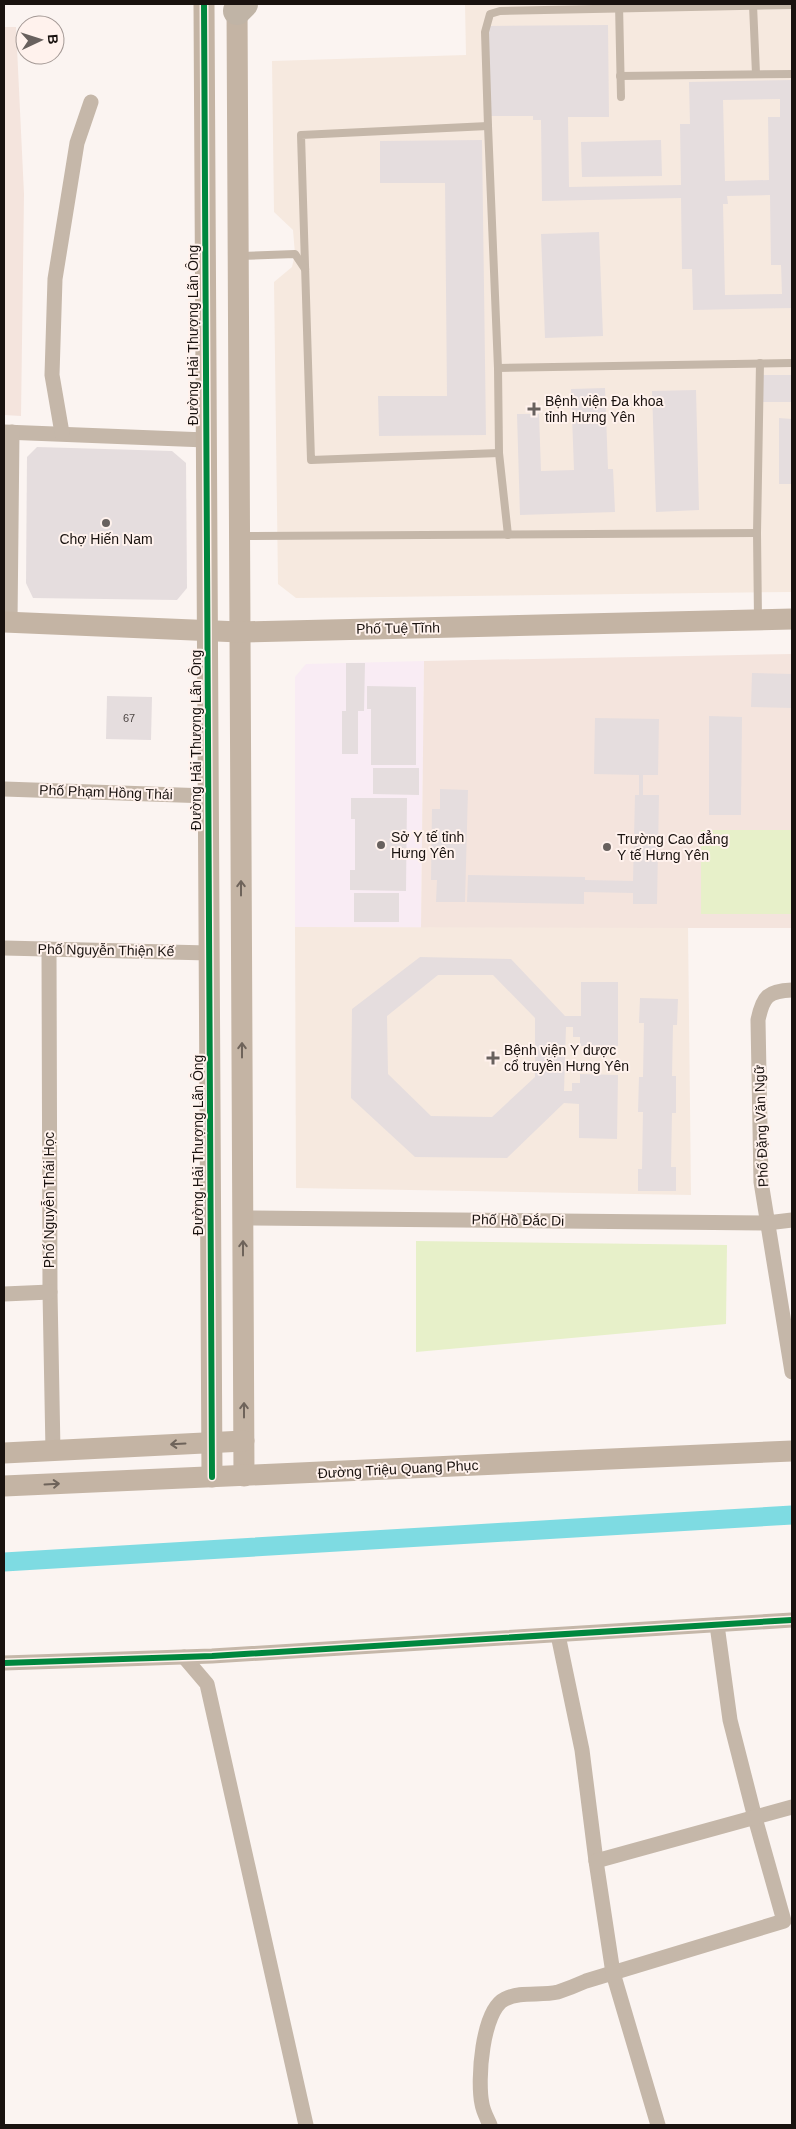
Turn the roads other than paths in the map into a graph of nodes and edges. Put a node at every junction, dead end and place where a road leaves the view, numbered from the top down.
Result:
1 (204, 4) edge
2 (792, 4) edge
3 (753, 5) junction
4 (240, 6) edge
5 (619, 6) edge
6 (756, 74) junction
7 (792, 74) edge
8 (620, 76) junction
9 (621, 97) dead end
10 (92, 102) dead end
11 (488, 126) junction
12 (238, 256) junction
13 (205, 258) junction
14 (305, 269) junction
15 (792, 362) edge
16 (760, 363) junction
17 (498, 368) junction
18 (8, 432) edge
19 (62, 433) junction
20 (206, 440) junction
21 (499, 453) junction
22 (757, 533) junction
23 (508, 535) junction
24 (240, 536) junction
25 (758, 619) junction
26 (792, 619) edge
27 (7, 622) edge
28 (209, 630) junction
29 (240, 632) junction
30 (4, 789) edge
31 (208, 796) junction
32 (4, 948) edge
33 (49, 949) junction
34 (209, 953) junction
35 (792, 990) edge
36 (210, 1077) junction
37 (242, 1077) junction
38 (243, 1218) junction
39 (792, 1220) edge
40 (767, 1223) junction
41 (50, 1292) junction
42 (4, 1294) edge
43 (792, 1372) edge
44 (244, 1441) junction
45 (212, 1443) junction
46 (53, 1451) junction
47 (792, 1451) edge
48 (4, 1453) edge
49 (244, 1476) junction
50 (212, 1477) junction
51 (4, 1486) edge
52 (792, 1620) edge
53 (717, 1625) junction
54 (558, 1635) junction
55 (184, 1657) junction
56 (4, 1663) edge
57 (792, 1807) edge
58 (755, 1818) junction
59 (596, 1861) junction
60 (613, 1973) junction
61 (306, 2125) edge
62 (490, 2125) edge
63 (658, 2125) edge

1 - 13 street, Đường Hải Thượng Lãn Ông
2 - 3 lane
3 - 5 lane
3 - 6 lane
4 - 12 street
5 - 8 lane
5 - 11 lane
6 - 7 lane
6 - 8 lane
8 - 9 lane
10 - 19 street
11 - 14 lane
11 - 17 lane
12 - 13 street
12 - 14 lane
12 - 24 street
13 - 20 street, Đường Hải Thượng Lãn Ông
14 - 21 lane
15 - 16 lane
16 - 17 lane
16 - 22 lane
17 - 21 lane
18 - 19 street
18 - 27 street
19 - 20 street
20 - 28 street, Đường Hải Thượng Lãn Ông
21 - 23 lane
22 - 23 lane
22 - 25 lane
23 - 24 lane
24 - 29 street
25 - 26 street, Phố Tuệ Tĩnh
25 - 29 street, Phố Tuệ Tĩnh
27 - 28 street, Phố Tuệ Tĩnh
28 - 29 street, Phố Tuệ Tĩnh
28 - 31 street, Đường Hải Thượng Lãn Ông
37 -> 29 street
30 - 31 street, Phố Phạm Hồng Thái
31 - 34 street, Đường Hải Thượng Lãn Ông
32 - 33 street, Phố Nguyễn Thiện Kế
33 - 34 street, Phố Nguyễn Thiện Kế
33 - 41 street, Phố Nguyễn Thái Học
34 - 36 street, Đường Hải Thượng Lãn Ông
35 - 40 street, Phố Đặng Văn Ngữ
36 - 37 street
36 - 45 street, Đường Hải Thượng Lãn Ông
37 - 38 street
38 - 40 street, Phố Hồ Đắc Di
44 -> 38 street
39 - 40 street, Phố Hồ Đắc Di
40 - 43 street, Phố Đặng Văn Ngữ
41 - 42 street
41 - 46 street, Phố Nguyễn Thái Học
44 - 45 street
44 - 49 street
45 -> 46 street
45 - 50 street, Đường Hải Thượng Lãn Ông
46 - 48 street
47 - 49 street, Đường Triệu Quang Phục
49 - 50 street, Đường Triệu Quang Phục
51 -> 50 street, Đường Triệu Quang Phục
52 - 53 street
53 - 54 street
53 - 58 street
54 - 55 street
54 - 59 street
55 - 56 street
55 - 61 street
57 - 58 street
58 - 59 street
58 - 60 street
59 - 60 street
60 - 62 street
60 - 63 street

